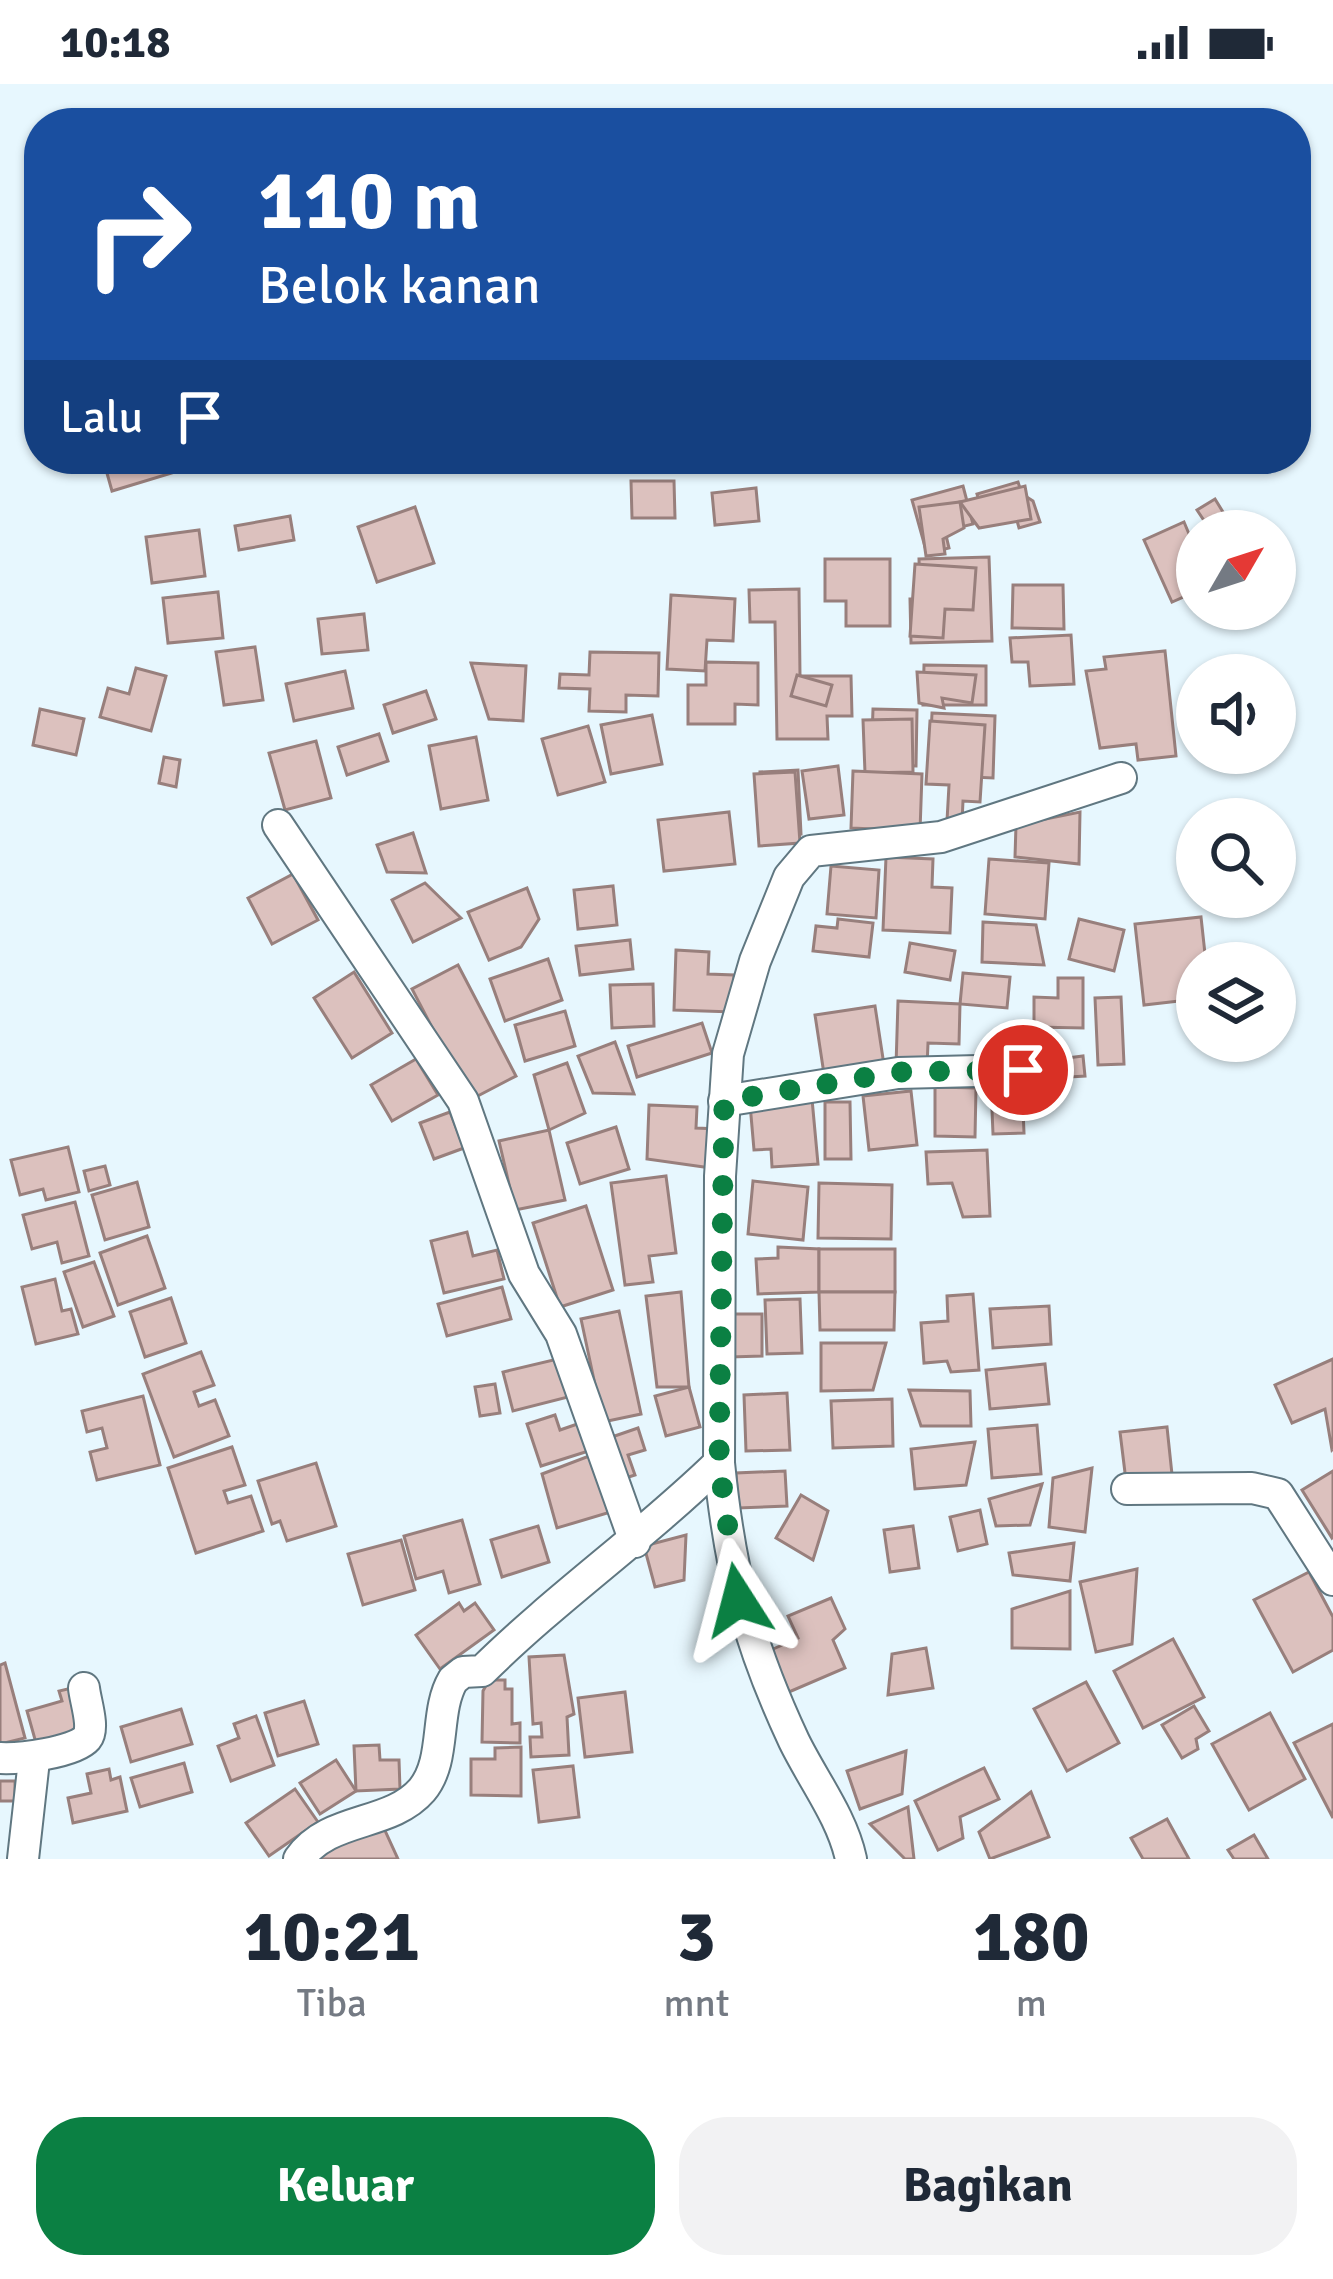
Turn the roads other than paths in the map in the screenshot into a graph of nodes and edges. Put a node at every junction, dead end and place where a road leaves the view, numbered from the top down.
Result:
1 (1121, 778) dead end
2 (278, 825) dead end
3 (1023, 1070) dead end
4 (724, 1101) junction
5 (719, 1463) junction
6 (1126, 1489) dead end
7 (635, 1542) junction
8 (1333, 1580) edge
9 (84, 1688) dead end
10 (0, 1757) edge
11 (34, 1760) junction
12 (23, 1859) edge
13 (299, 1859) edge
14 (851, 1859) edge

1 - 4 street
2 - 7 street
3 - 4 street
4 - 5 street
5 - 7 street
5 - 14 street
6 - 8 street
7 - 13 street
9 - 11 street
10 - 11 street
11 - 12 street

